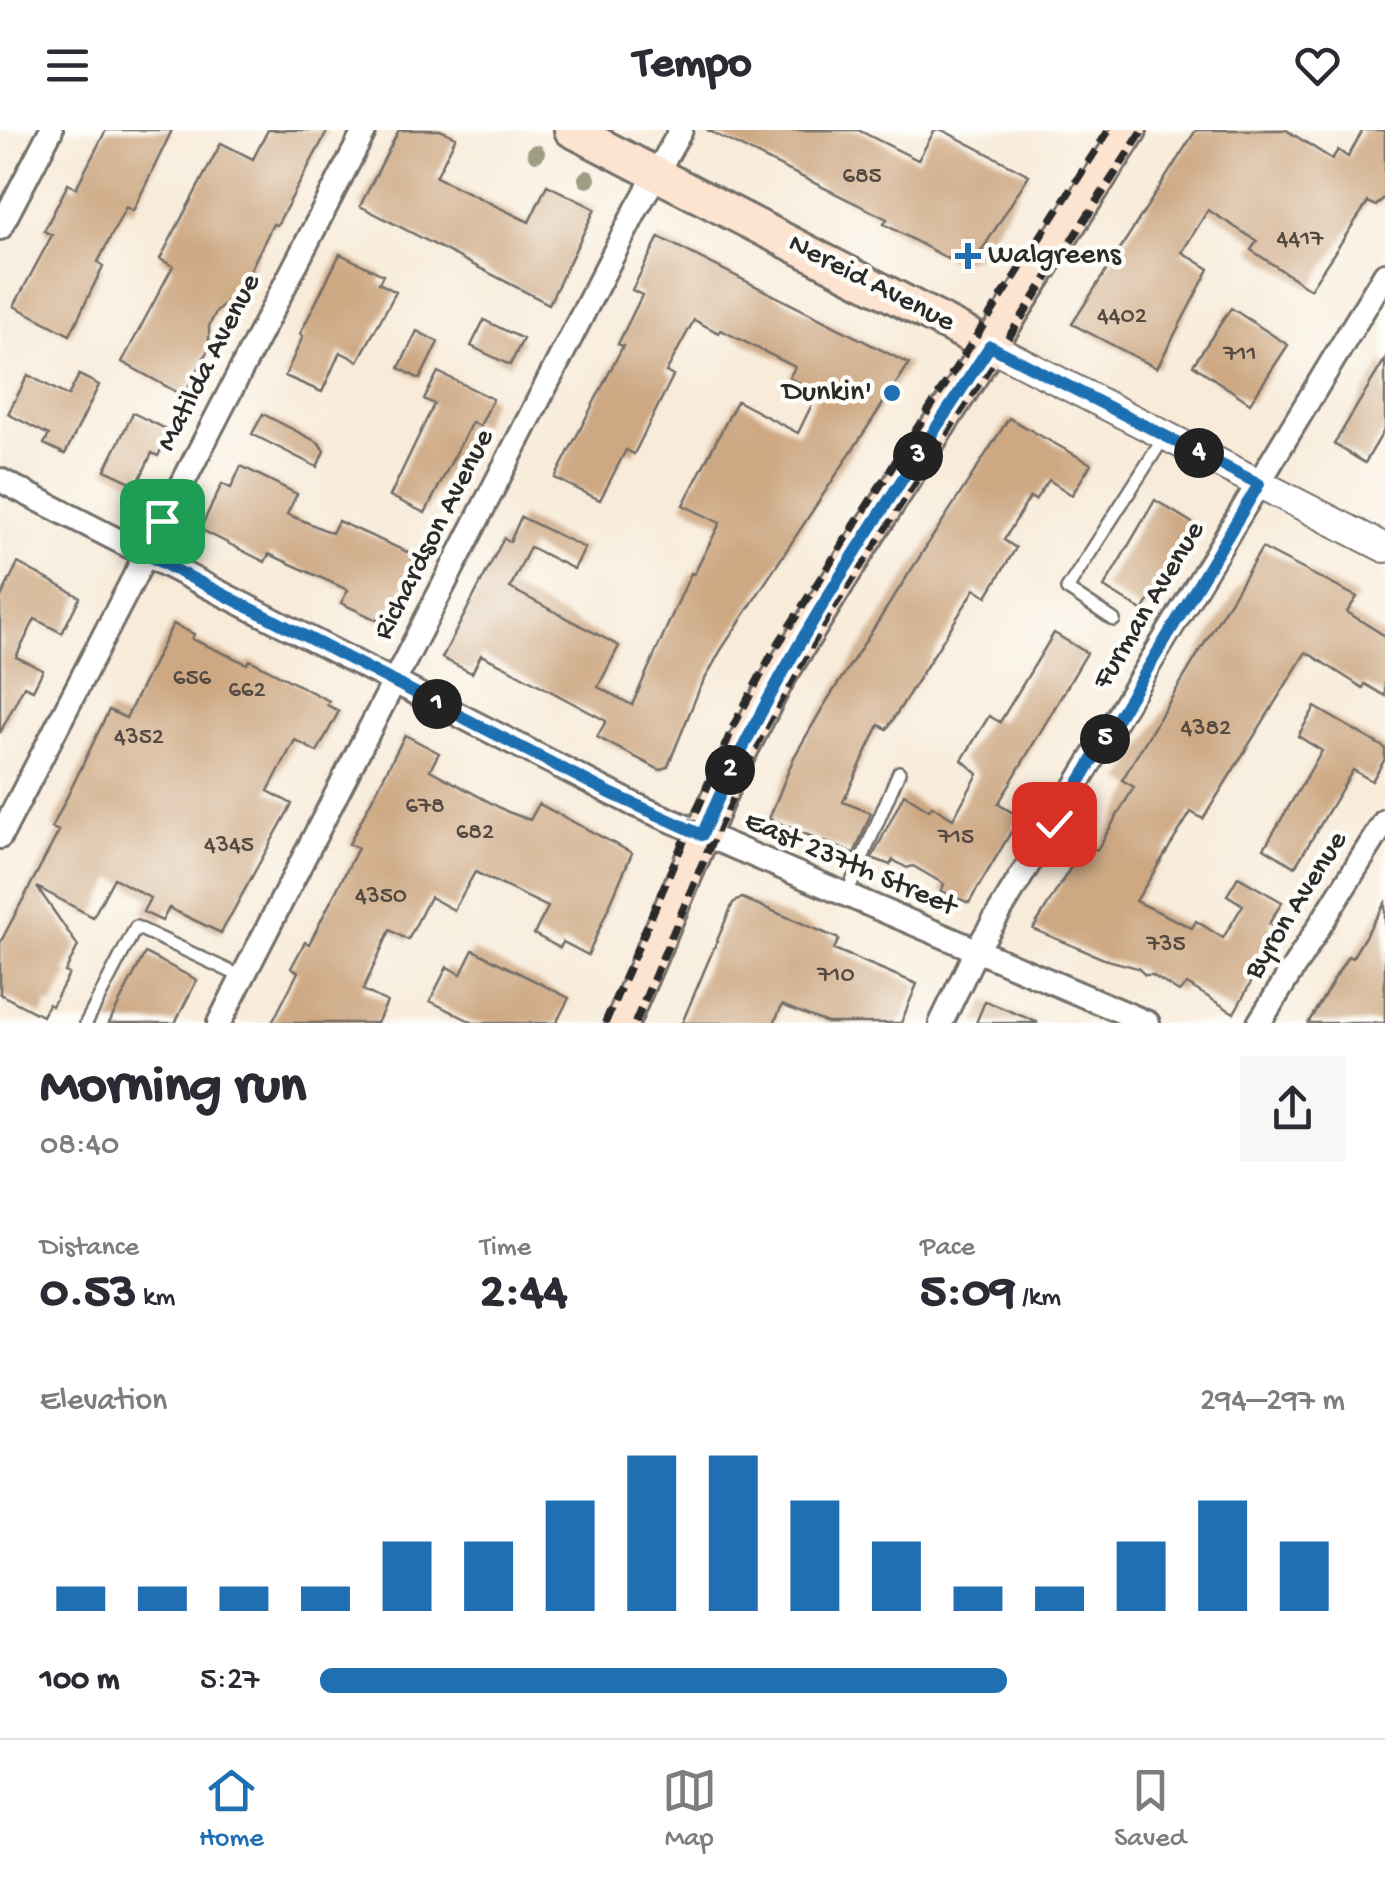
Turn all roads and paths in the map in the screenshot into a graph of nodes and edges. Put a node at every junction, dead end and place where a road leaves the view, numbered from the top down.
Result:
1 (51, 130) edge
2 (365, 130) edge
3 (571, 130) edge
4 (681, 130) edge
5 (1130, 130) edge
6 (656, 173) junction
7 (0, 228) edge
8 (1385, 274) edge
9 (990, 346) junction
10 (1165, 436) junction
11 (0, 480) edge
12 (1259, 484) junction
13 (1385, 548) edge
14 (145, 554) junction
15 (1114, 620) dead end
16 (394, 682) junction
17 (899, 772) dead end
18 (1385, 820) edge
19 (702, 835) junction
20 (0, 837) edge
21 (846, 896) junction
22 (976, 951) junction
23 (242, 977) junction
24 (86, 1023) edge
25 (219, 1023) edge
26 (622, 1023) edge
27 (941, 1023) edge
28 (1148, 1023) edge
29 (1259, 1023) edge

1 - 7 street
2 - 14 street, Matilda Avenue
3 - 6 main road, Nereid Avenue
4 - 6 street, Richardson Avenue
5 - 9 main road
6 - 9 main road, Nereid Avenue
6 - 16 street, Richardson Avenue
8 - 12 street, Furman Avenue
9 - 10 street, Nereid Avenue
9 - 19 main road
10 - 12 street, Nereid Avenue
10 - 15 lane
11 - 14 street, East 237th Street
12 - 13 street, Nereid Avenue
12 - 22 street, Furman Avenue
14 - 16 street, East 237th Street
14 - 20 street, Matilda Avenue
16 - 19 street, East 237th Street
16 - 23 street, Richardson Avenue
17 - 21 lane
18 - 29 street, Byron Avenue
19 - 21 street, East 237th Street
19 - 26 main road
21 - 22 street, East 237th Street
22 - 27 street, Furman Avenue
22 - 28 street, East 237th Street
23 - 24 lane
23 - 25 street, Richardson Avenue

